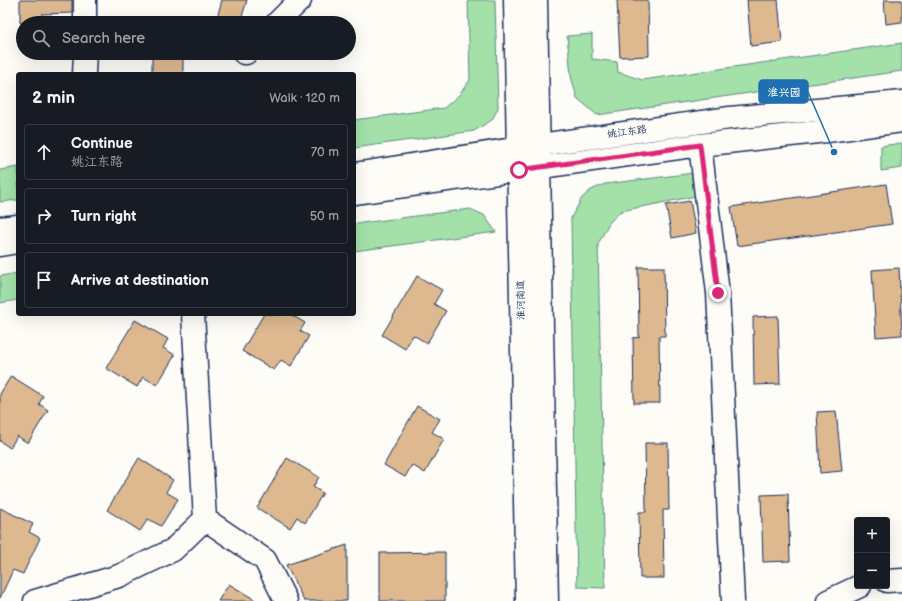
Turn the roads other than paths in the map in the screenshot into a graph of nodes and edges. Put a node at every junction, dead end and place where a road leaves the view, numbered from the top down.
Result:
1 (85, 0) edge
2 (300, 0) edge
3 (515, 0) edge
4 (536, 0) edge
5 (85, 16) edge
6 (284, 16) edge
7 (85, 60) edge
8 (84, 72) edge
9 (902, 102) edge
10 (902, 121) edge
11 (700, 145) junction
12 (528, 146) junction
13 (529, 168) junction
14 (356, 174) edge
15 (356, 193) edge
16 (16, 226) edge
17 (0, 228) edge
18 (16, 242) edge
19 (0, 245) edge
20 (193, 316) edge
21 (205, 519) junction
22 (902, 580) edge
23 (890, 581) edge
24 (854, 589) edge
25 (35, 601) edge
26 (286, 601) edge
27 (527, 601) edge
28 (547, 601) edge
29 (733, 601) edge
30 (828, 601) edge

1 - 5 street
2 - 6 street
3 - 12 street, 淮河南道
4 - 12 street, 淮河南道
7 - 8 street
9 - 12 street, 姚江东路
10 - 11 street
11 - 13 street
11 - 29 street
12 - 13 street, 淮河南道
12 - 14 street, 姚江东路
13 - 15 street
13 - 27 street, 淮河南道
13 - 28 street, 淮河南道
16 - 17 street
18 - 19 street
20 - 21 street
21 - 25 street
21 - 26 street
22 - 23 street
24 - 30 street

